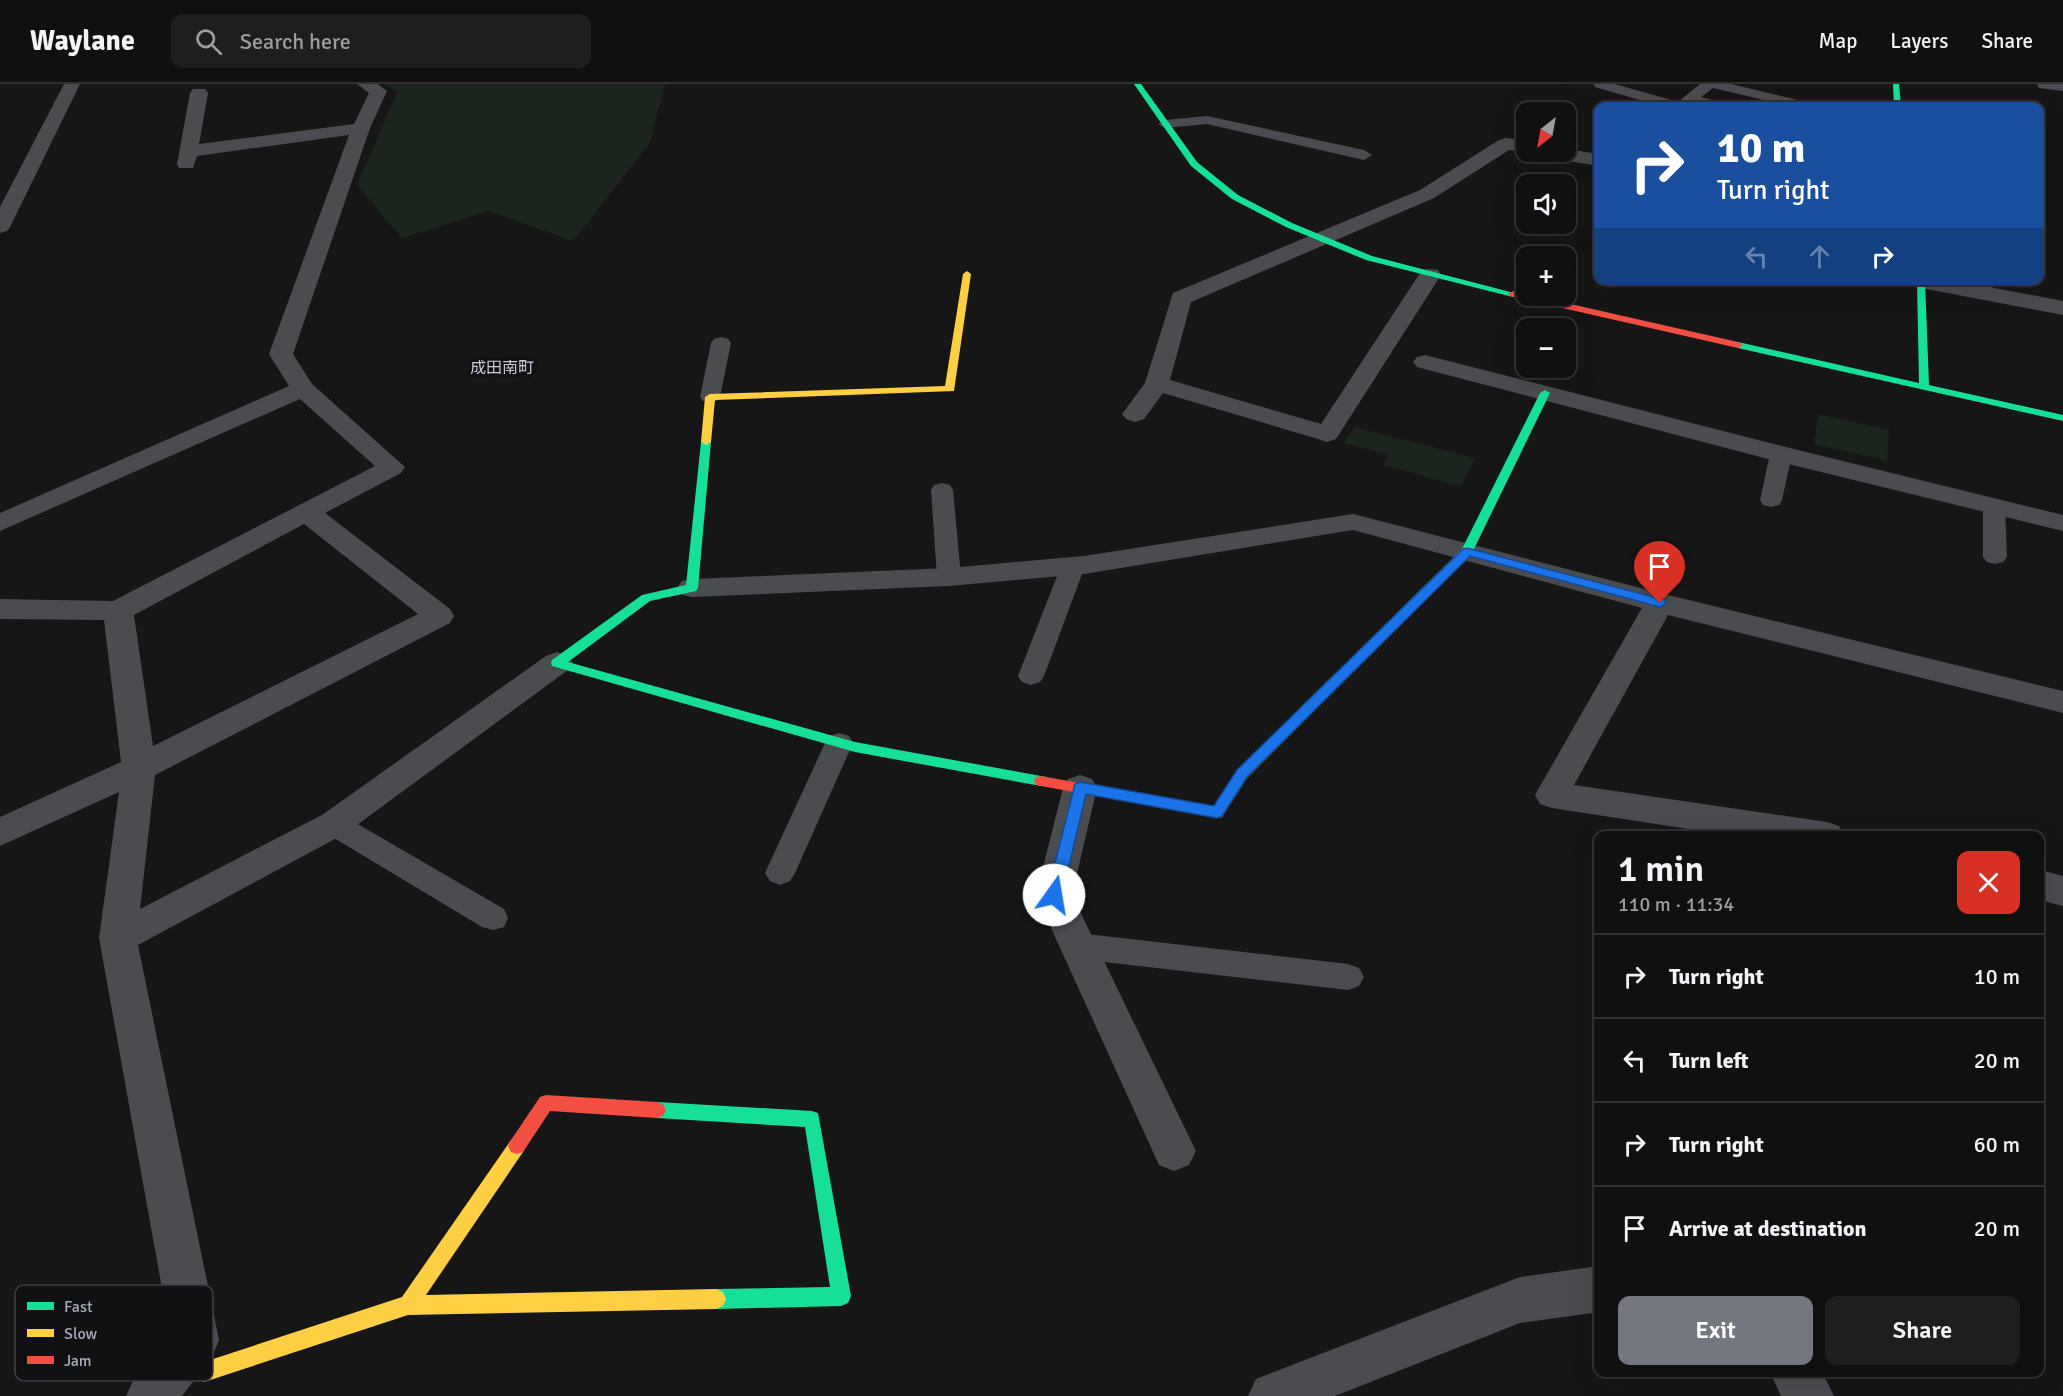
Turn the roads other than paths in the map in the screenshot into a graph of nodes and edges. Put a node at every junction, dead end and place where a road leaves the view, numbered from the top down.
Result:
1 (72, 84) edge
2 (365, 84) edge
3 (1137, 84) edge
4 (1600, 84) edge
5 (1711, 84) edge
6 (1895, 84) edge
7 (2045, 84) edge
8 (2063, 86) edge
9 (199, 93) dead end
10 (1661, 102) edge
11 (1688, 102) edge
12 (1788, 102) edge
13 (1897, 102) edge
14 (1165, 124) junction
15 (361, 128) junction
16 (1516, 145) edge
17 (1364, 155) dead end
18 (1576, 156) edge
19 (1594, 159) edge
20 (0, 227) edge
21 (1323, 239) junction
22 (967, 274) dead end
23 (1430, 275) junction
24 (1921, 285) edge
25 (1942, 285) edge
26 (2063, 308) edge
27 (721, 343) dead end
28 (1425, 362) dead end
29 (1157, 384) junction
30 (1924, 387) junction
31 (303, 389) junction
32 (1545, 393) junction
33 (710, 397) junction
34 (1135, 414) dead end
35 (2063, 418) edge
36 (1781, 454) junction
37 (942, 490) dead end
38 (1771, 500) dead end
39 (1994, 506) junction
40 (307, 513) junction
41 (0, 523) edge
42 (2063, 523) edge
43 (1467, 552) junction
44 (1995, 557) dead end
45 (1073, 566) junction
46 (949, 577) junction
47 (692, 588) junction
48 (1660, 603) junction
49 (0, 609) edge
50 (117, 611) junction
51 (557, 663) junction
52 (1031, 676) dead end
53 (2063, 702) edge
54 (839, 743) junction
55 (139, 768) junction
56 (1080, 788) junction
57 (334, 824) junction
58 (1793, 831) edge
59 (0, 832) edge
60 (780, 873) dead end
61 (2044, 886) edge
62 (2063, 891) edge
63 (493, 918) dead end
64 (118, 938) junction
65 (1078, 946) junction
66 (1348, 977) dead end
67 (1174, 1151) dead end
68 (187, 1285) edge
69 (1594, 1290) edge
70 (408, 1305) junction
71 (213, 1366) edge
72 (1797, 1377) edge
73 (180, 1381) edge
74 (151, 1396) edge
75 (1273, 1396) edge
76 (1809, 1396) edge

1 - 20 street
2 - 15 street
3 - 14 street
4 - 10 lane
5 - 11 lane
5 - 12 lane
6 - 13 street
7 - 8 street
9 - 15 street
14 - 17 lane
14 - 21 street
15 - 31 street
16 - 21 street
18 - 19 street
21 - 23 street
21 - 29 street
22 - 33 street
23 - 29 street
23 - 30 street
24 - 30 street
25 - 26 street
27 - 33 lane
28 - 32 street
29 - 34 street
30 - 35 street
31 - 40 street
31 - 41 street
32 - 36 street
32 - 43 street
33 - 47 street
36 - 38 lane
36 - 39 street
37 - 46 lane
39 - 42 street
39 - 44 lane
40 - 50 street
40 - 55 street
43 - 45 street
43 - 48 street
43 - 56 street
45 - 46 street
45 - 52 lane
46 - 47 street
47 - 51 street
48 - 53 street
48 - 58 street
49 - 50 street
50 - 55 street
51 - 54 street
51 - 57 street
54 - 56 street
54 - 60 lane
55 - 59 street
55 - 64 street
56 - 65 street
57 - 63 lane
57 - 64 street
61 - 62 street
64 - 68 street
65 - 66 lane
65 - 67 street
69 - 75 street
70 - 70 street
70 - 71 street
72 - 76 street
73 - 74 street

